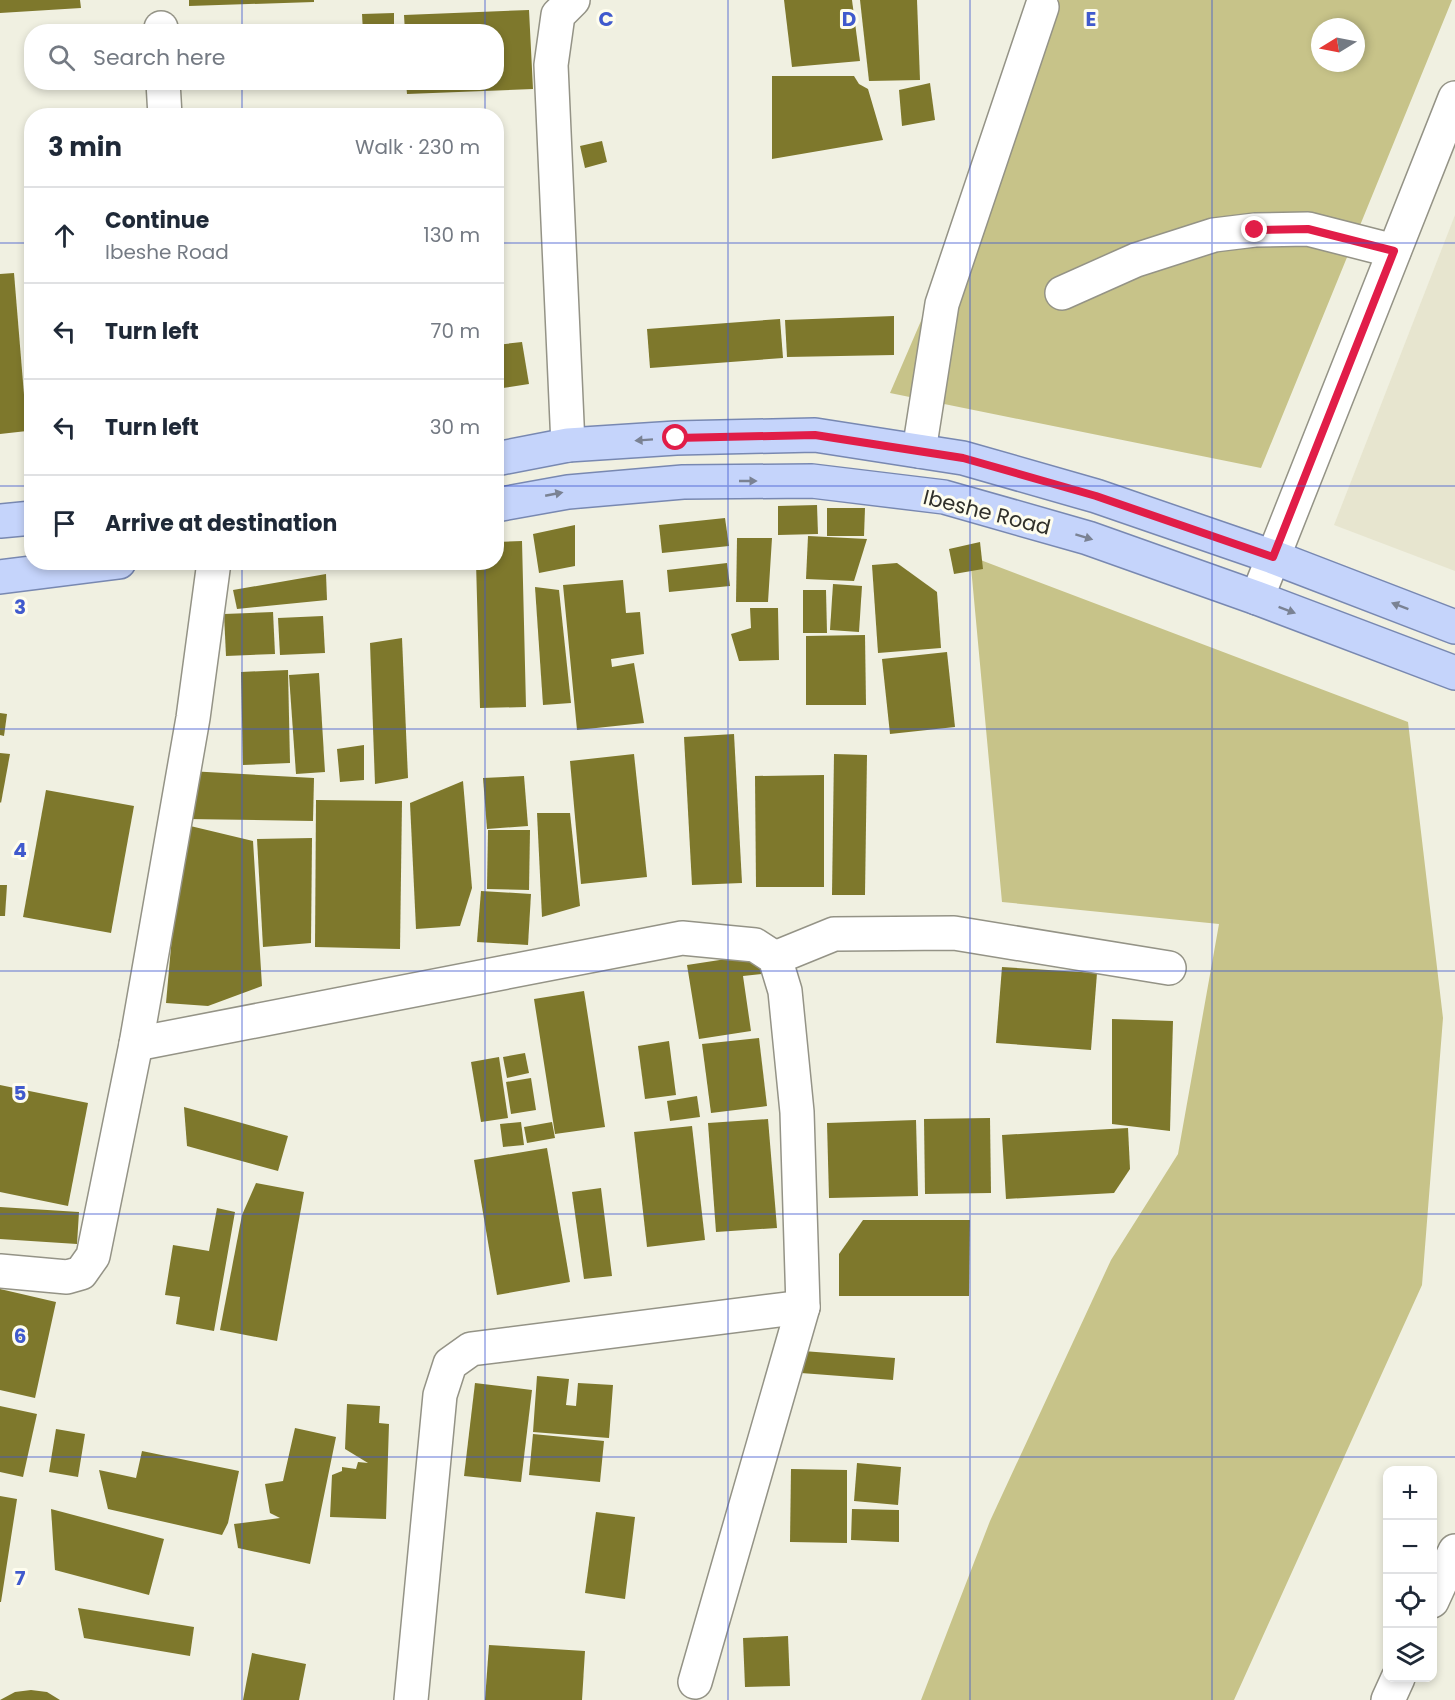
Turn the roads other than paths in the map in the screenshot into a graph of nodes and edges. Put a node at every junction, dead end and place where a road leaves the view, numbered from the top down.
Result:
1 (573, 0) edge
2 (1042, 7) dead end
3 (163, 90) edge
4 (1455, 98) edge
5 (165, 108) edge
6 (1394, 251) junction
7 (1062, 293) dead end
8 (568, 446) junction
9 (919, 451) junction
10 (504, 458) edge
11 (504, 504) edge
12 (24, 519) edge
13 (0, 521) edge
14 (1273, 557) junction
15 (56, 570) edge
16 (213, 570) edge
17 (0, 577) edge
18 (1257, 598) junction
19 (1455, 627) edge
20 (1455, 673) edge
21 (775, 958) junction
22 (1168, 968) dead end
23 (136, 1044) junction
24 (0, 1271) edge
25 (803, 1307) junction
26 (1455, 1551) edge
27 (1437, 1590) edge
28 (695, 1682) dead end
29 (1396, 1682) edge
30 (411, 1700) edge
31 (1388, 1700) edge

1 - 8 street
2 - 9 street
3 - 5 street
4 - 6 street
6 - 7 street
6 - 14 street
9 -> 8 main road, Ibeshe Road
8 - 10 main road, Ibeshe Road
9 - 14 main road, Ibeshe Road
11 -> 18 main road, Ibeshe Road
12 - 13 main road
14 - 18 street
19 -> 14 main road, Ibeshe Road
15 - 17 main road
16 - 23 street
18 -> 20 main road, Ibeshe Road
21 - 22 street
21 - 23 street
21 - 25 street
23 - 24 street
25 - 28 street
25 - 30 street
26 - 27 street
29 - 31 street

